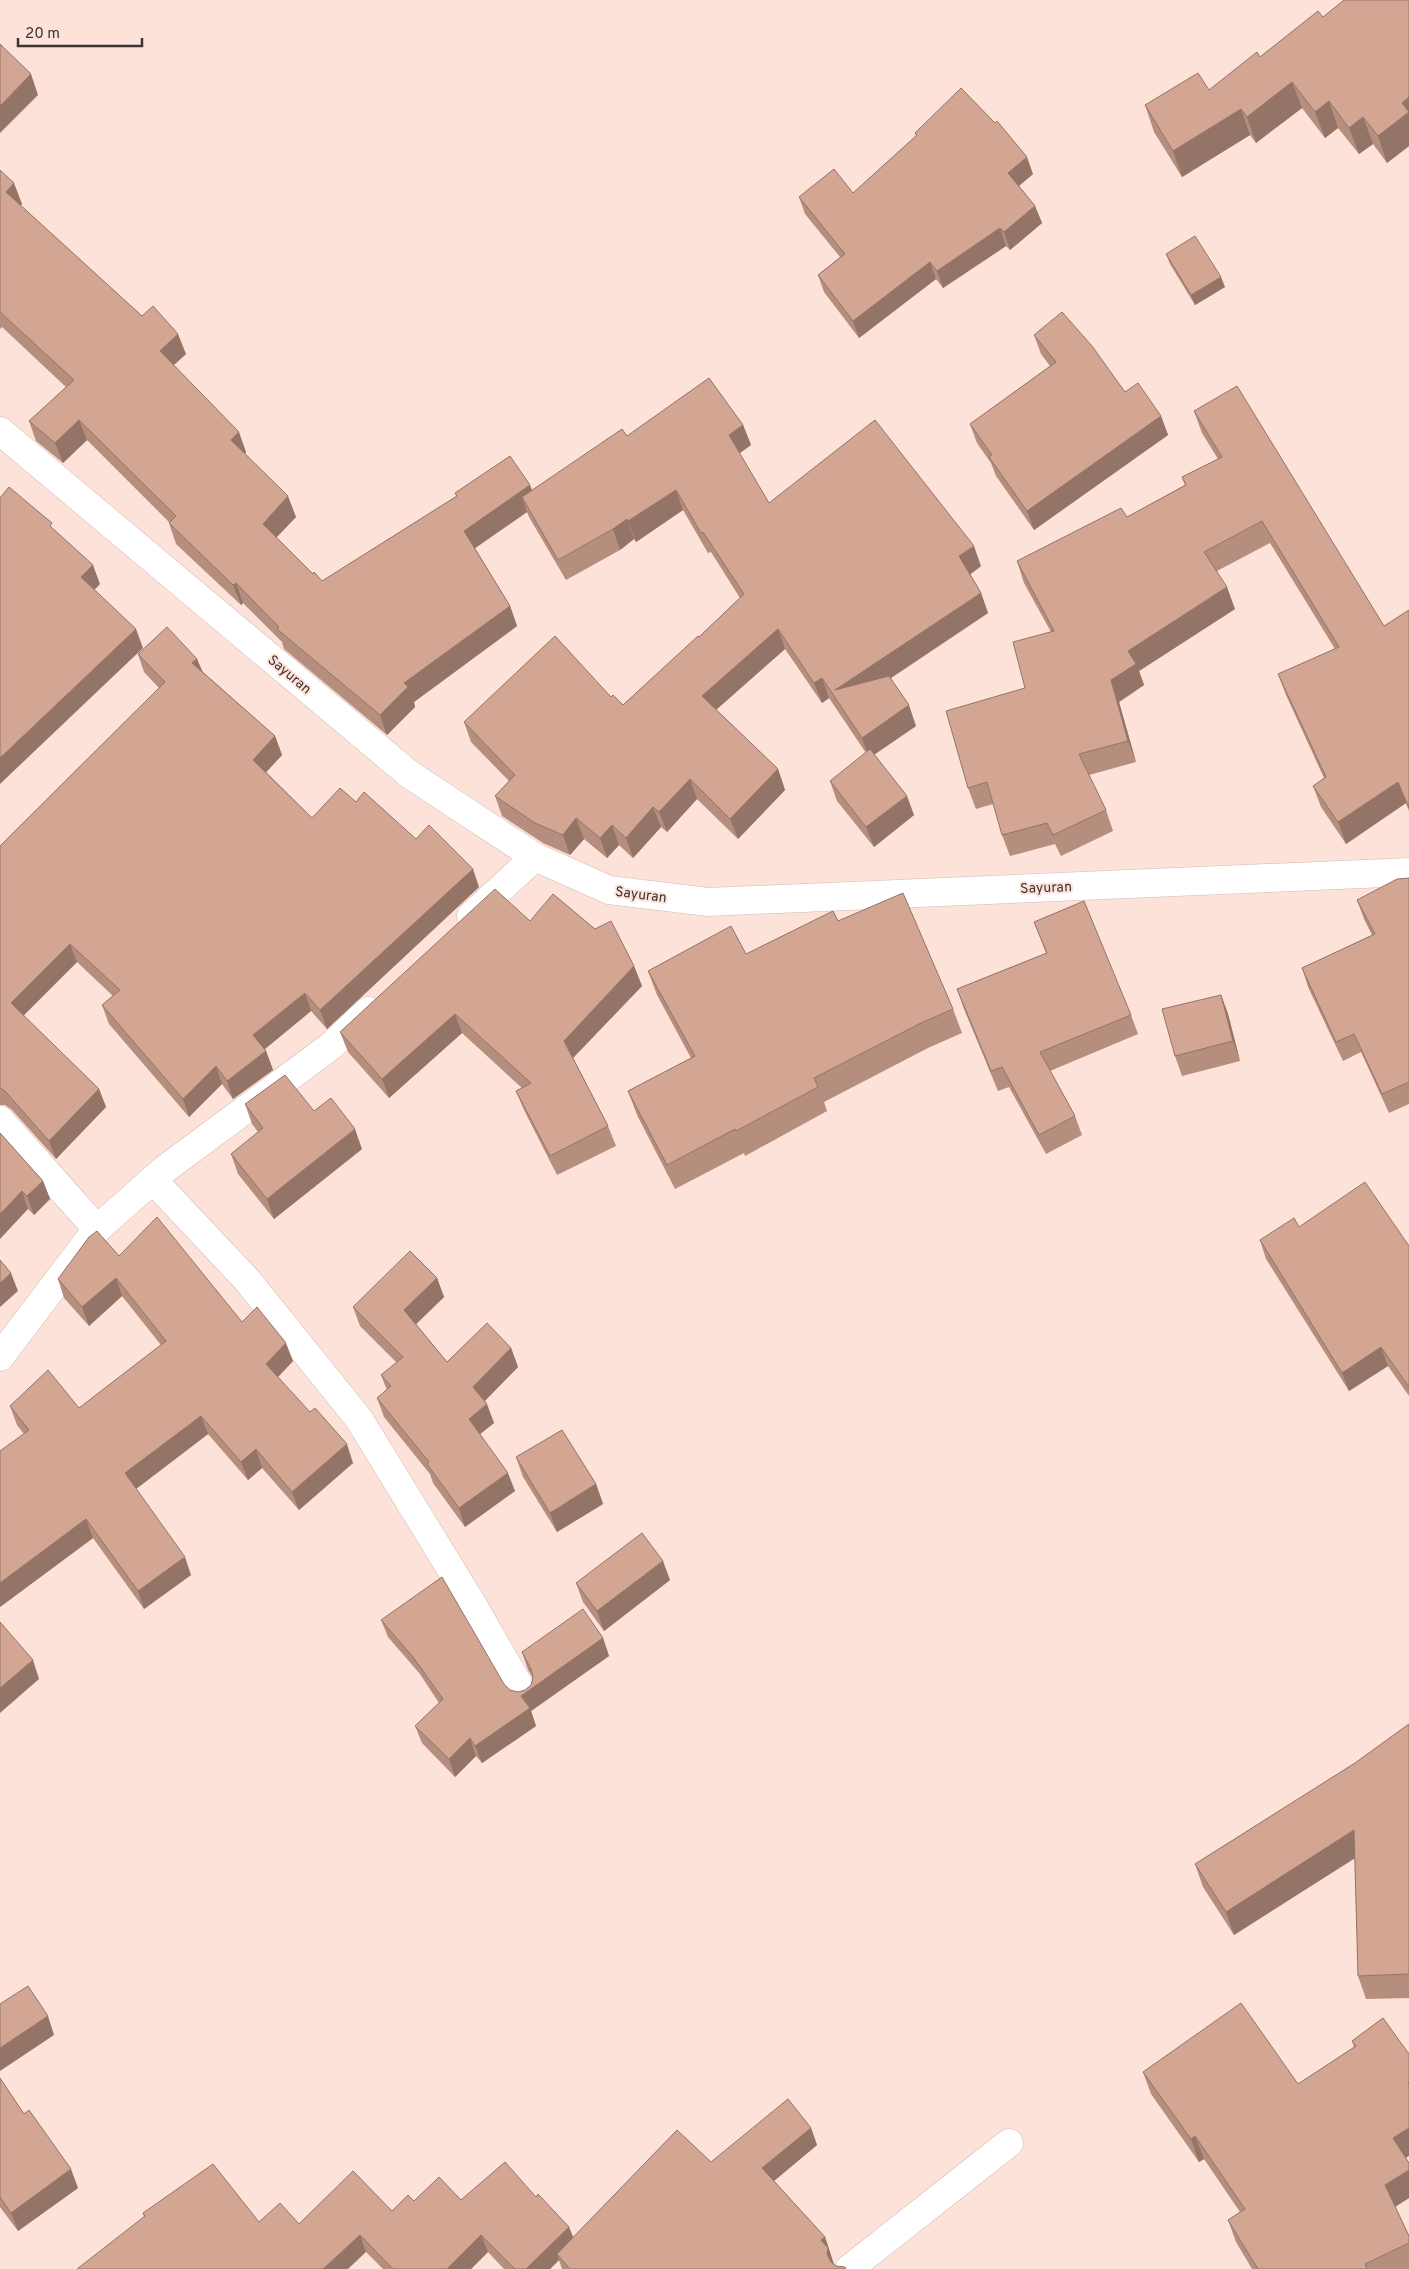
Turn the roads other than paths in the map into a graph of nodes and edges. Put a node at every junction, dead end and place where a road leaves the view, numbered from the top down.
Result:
1 (0, 431) edge
2 (534, 857) junction
3 (1409, 872) edge
4 (454, 932) edge
5 (389, 992) edge
6 (0, 1120) edge
7 (153, 1180) junction
8 (97, 1229) junction
9 (0, 1356) edge
10 (524, 1694) edge
11 (1009, 2143) dead end
12 (849, 2269) edge

1 - 2 street, Sayuran
2 - 3 street, Sayuran
2 - 4 street
5 - 7 street
6 - 8 street
7 - 8 street
7 - 10 street
8 - 9 street
11 - 12 street

